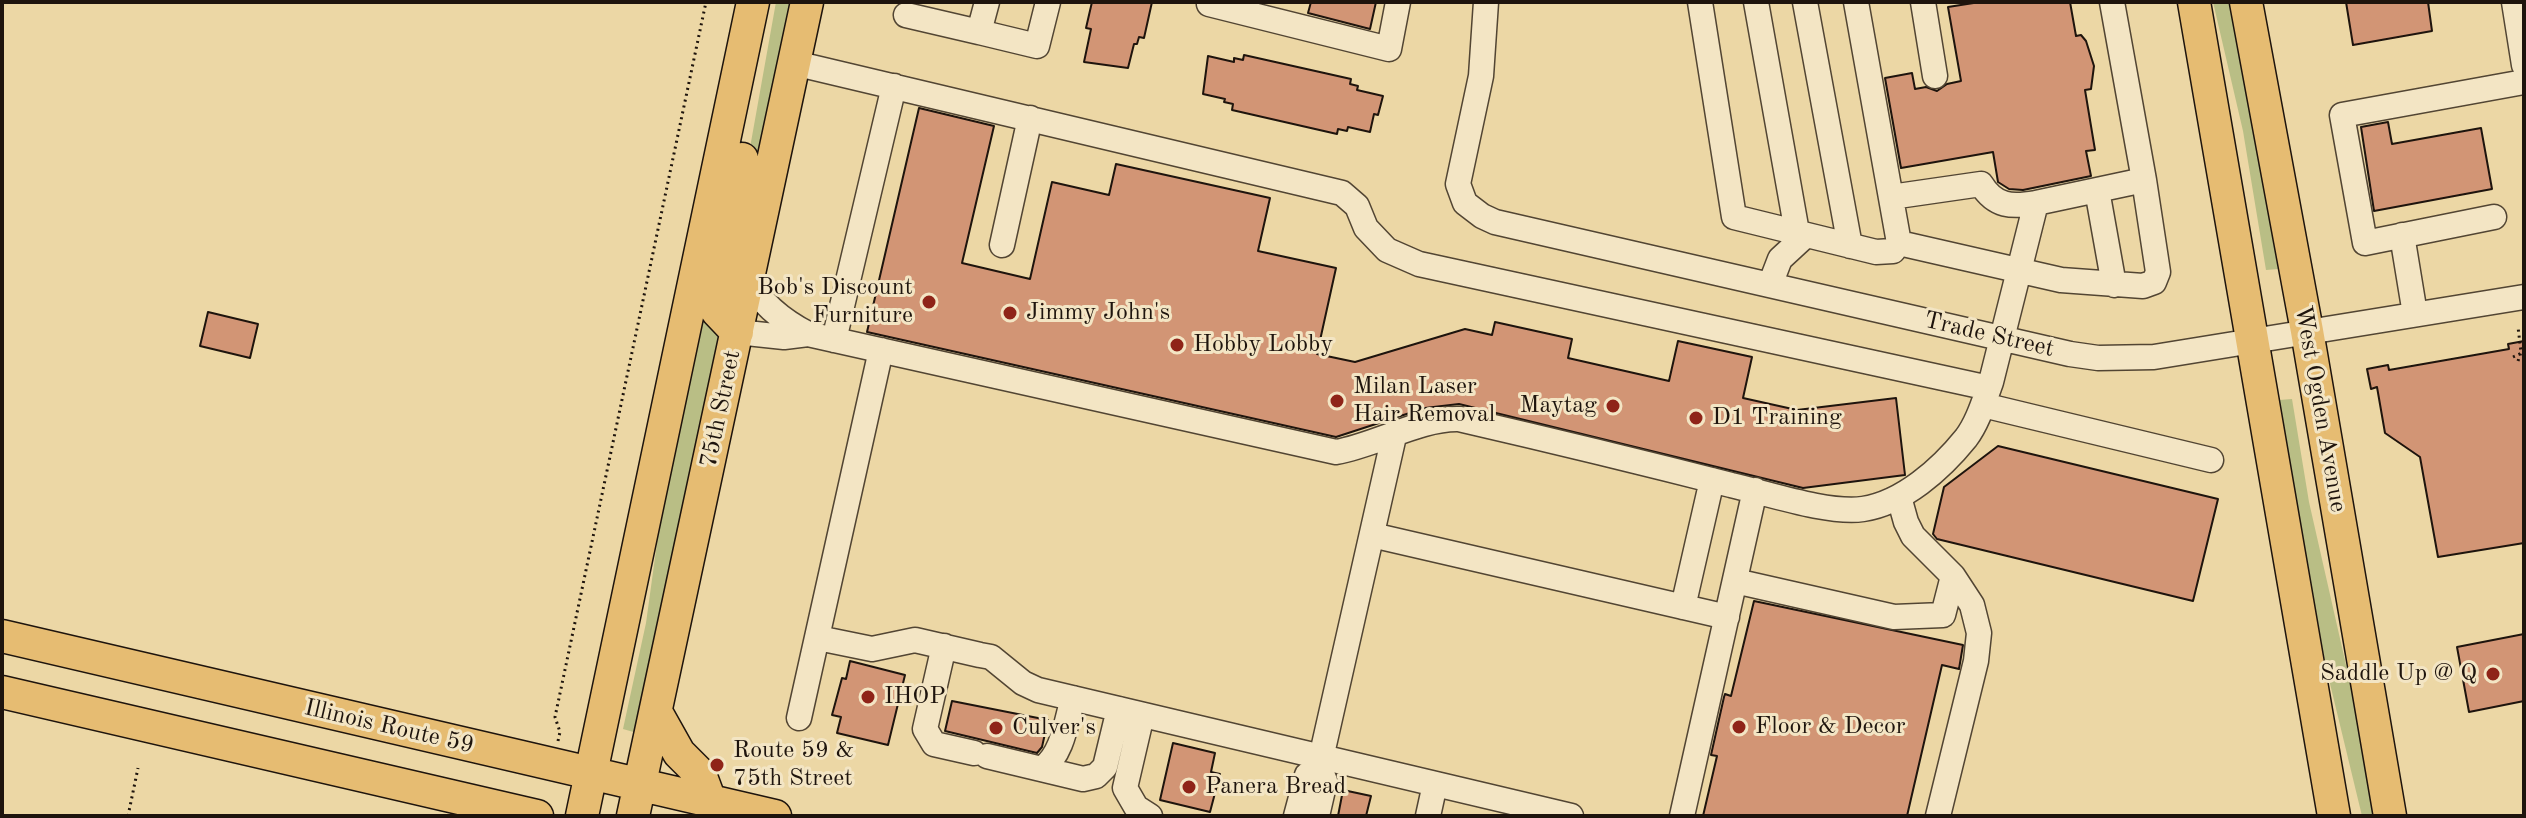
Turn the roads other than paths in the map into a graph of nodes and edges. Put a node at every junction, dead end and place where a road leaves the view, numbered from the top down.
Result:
1 (753, 2) edge
2 (761, 2) edge
3 (807, 2) edge
4 (987, 2) edge
5 (1048, 2) edge
6 (1210, 2) edge
7 (1398, 2) edge
8 (1486, 2) edge
9 (1700, 2) edge
10 (1756, 2) edge
11 (1805, 2) edge
12 (1856, 2) edge
13 (1923, 2) edge
14 (2112, 2) edge
15 (2194, 2) edge
16 (2246, 2) edge
17 (2514, 2) edge
18 (906, 15) dead end
19 (979, 32) junction
20 (794, 63) junction
21 (2524, 65) edge
22 (1935, 76) dead end
23 (2524, 82) edge
24 (894, 86) junction
25 (1030, 118) junction
26 (2144, 180) junction
27 (2097, 190) junction
28 (1891, 197) junction
29 (2036, 203) junction
30 (2494, 217) dead end
31 (1802, 234) junction
32 (2402, 235) junction
33 (1899, 243) junction
34 (1002, 245) dead end
35 (1850, 246) junction
36 (2019, 269) junction
37 (748, 279) junction
38 (1770, 285) junction
39 (2114, 285) junction
40 (2524, 297) edge
41 (2415, 314) junction
42 (2307, 331) junction
43 (737, 332) junction
44 (808, 334) junction
45 (2000, 338) junction
46 (834, 340) junction
47 (2253, 342) junction
48 (881, 350) junction
49 (1986, 396) junction
50 (1394, 436) junction
51 (2211, 460) dead end
52 (1712, 480) junction
53 (1755, 490) junction
54 (1899, 497) junction
55 (1372, 535) junction
56 (1953, 576) junction
57 (1735, 581) junction
58 (1683, 607) junction
59 (1727, 617) junction
60 (2, 636) edge
61 (818, 638) junction
62 (944, 646) junction
63 (2, 692) edge
64 (1073, 698) junction
65 (656, 712) junction
66 (1131, 712) junction
67 (799, 718) dead end
68 (1320, 762) junction
69 (1043, 768) junction
70 (592, 773) junction
71 (640, 784) junction
72 (1435, 784) junction
73 (710, 801) junction
74 (494, 810) edge
75 (2329, 811) edge
76 (537, 816) edge
77 (582, 816) edge
78 (633, 816) edge
79 (775, 816) edge
80 (1150, 816) edge
81 (1296, 816) edge
82 (1317, 816) edge
83 (1428, 816) edge
84 (1571, 816) edge
85 (1682, 816) edge
86 (1938, 816) edge
87 (2390, 816) edge

1 - 70 main road
2 - 43 main road
3 - 20 main road, 75th Street
4 - 19 street
5 - 19 street
6 - 7 street
8 - 38 street, Trade Street
9 - 31 street
10 - 31 street
11 - 35 street
12 - 28 street
13 - 22 street
14 - 26 street
15 - 47 main road
16 - 42 main road, West Ogden Avenue
17 - 21 street
18 - 19 street
20 - 24 street
20 - 37 main road, 75th Street
23 - 32 street
24 - 25 street
24 - 46 street
25 - 34 street
25 - 49 street
26 - 27 street
26 - 39 street
27 - 29 street
27 - 39 street
28 - 29 street
28 - 33 street
29 - 36 street
30 - 32 street
31 - 35 street
31 - 38 street
32 - 41 street
33 - 35 street
33 - 36 street
36 - 39 street
36 - 45 street
37 - 43 main road, 75th Street
37 - 44 street
38 - 45 street, Trade Street
40 - 41 street, Trade Street
41 - 42 street, Trade Street
42 - 47 street, Trade Street
42 - 87 main road, West Ogden Avenue
43 - 44 street
43 - 65 main road, 75th Street
44 - 46 street
45 - 47 street, Trade Street
45 - 49 street
46 - 48 street
47 - 75 main road
48 - 50 street
48 - 61 street
49 - 51 street
49 - 54 street
50 - 52 street
50 - 55 street
52 - 53 street
52 - 58 street
53 - 54 street
53 - 57 street
54 - 56 street
55 - 58 street
55 - 68 street
56 - 57 street
56 - 86 street
57 - 59 street
58 - 59 street
59 - 85 street
60 - 70 main road, Illinois Route 59
61 - 62 street
61 - 67 street
62 - 64 street
62 - 69 street
63 - 74 main road
64 - 66 street
64 - 69 street
65 - 71 main road, 75th Street
65 - 73 main road
66 - 68 street
66 - 69 street
66 - 80 street
68 - 72 street
68 - 81 street
68 - 82 street
70 - 71 main road, Illinois Route 59
70 - 77 main road
71 - 73 main road, Illinois Route 59
71 - 78 main road, 75th Street
72 - 83 street
72 - 84 street
73 - 79 main road, Illinois Route 59
74 - 76 main road

